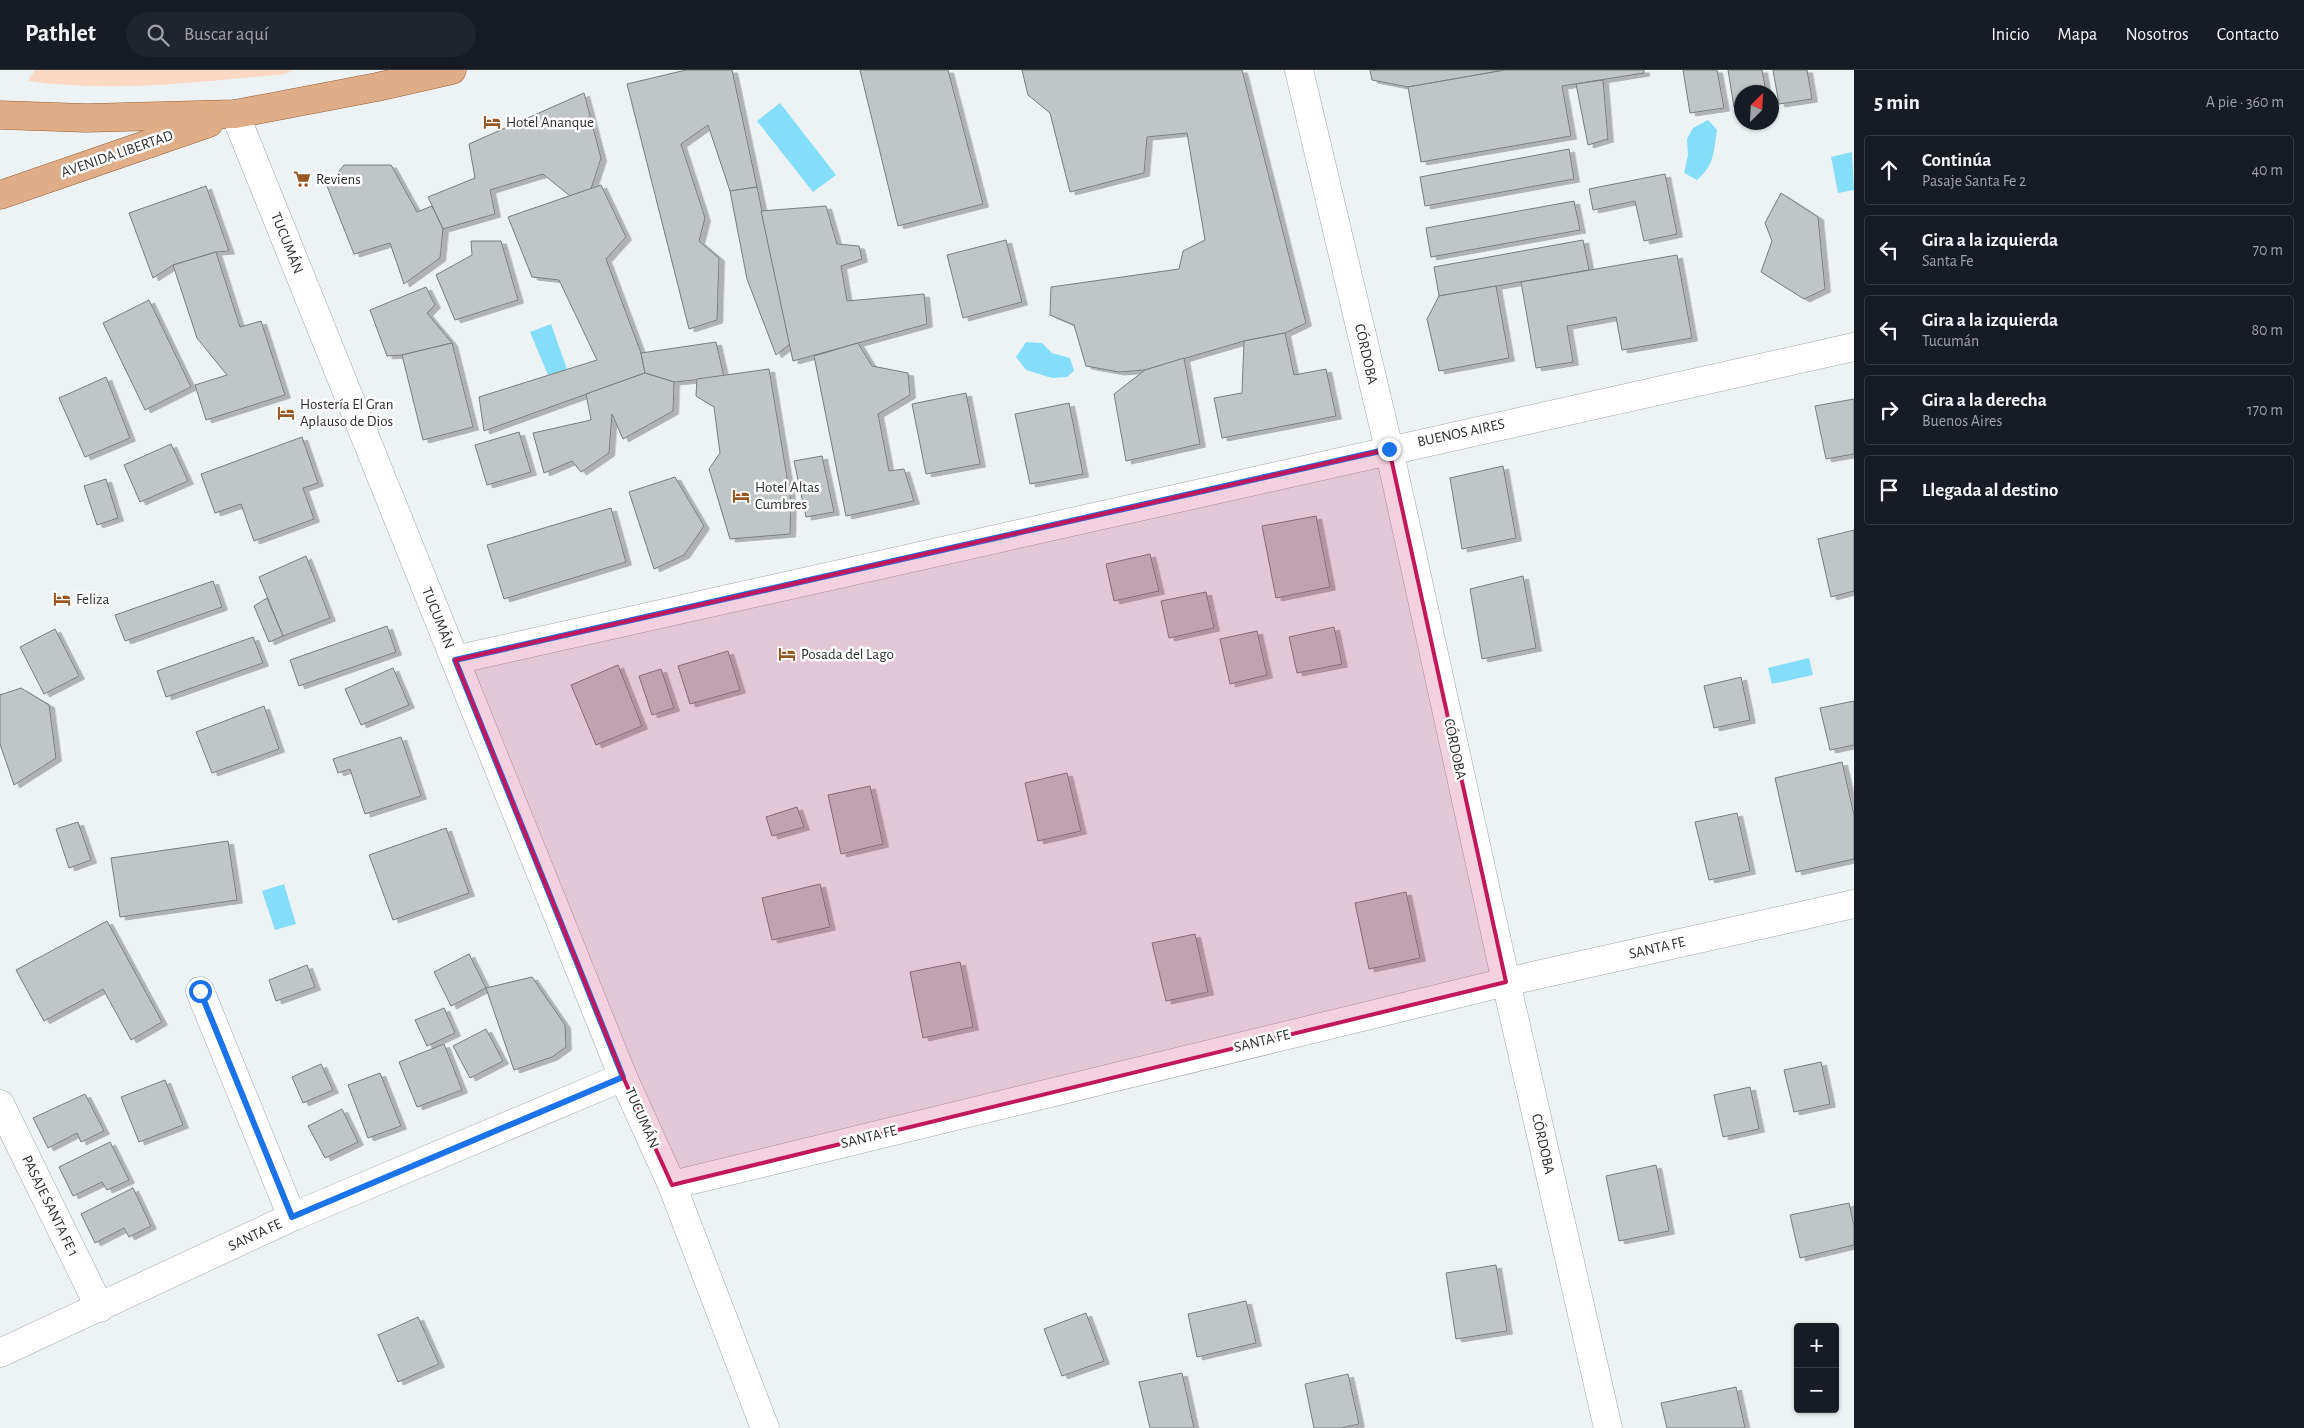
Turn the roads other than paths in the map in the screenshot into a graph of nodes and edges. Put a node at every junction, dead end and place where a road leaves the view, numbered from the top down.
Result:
1 (452, 70) edge
2 (1299, 70) edge
3 (235, 114) junction
4 (0, 115) edge
5 (0, 195) edge
6 (1854, 346) edge
7 (1389, 449) junction
8 (455, 660) junction
9 (1854, 904) edge
10 (1506, 982) junction
11 (200, 991) dead end
12 (623, 1077) junction
13 (0, 1104) edge
14 (672, 1185) junction
15 (292, 1217) junction
16 (100, 1308) junction
17 (0, 1353) edge
18 (765, 1428) edge
19 (1608, 1428) edge

1 - 3 main road
2 - 7 street, CÓRDOBA
3 - 4 main road
3 - 5 main road, AVENIDA LIBERTAD
3 - 8 street, TUCUMÁN
6 - 7 street, BUENOS AIRES
7 - 8 street, BUENOS AIRES
7 - 10 street, CÓRDOBA
8 - 12 street, TUCUMÁN
9 - 10 street, SANTA FE
10 - 14 street, SANTA FE
10 - 19 street, CÓRDOBA
11 - 15 street
12 - 14 street, TUCUMÁN
12 - 15 street, SANTA FE
13 - 16 street, PASAJE SANTA FE 1
14 - 18 street, TUCUMÁN
15 - 16 street, SANTA FE
16 - 17 street, SANTA FE

